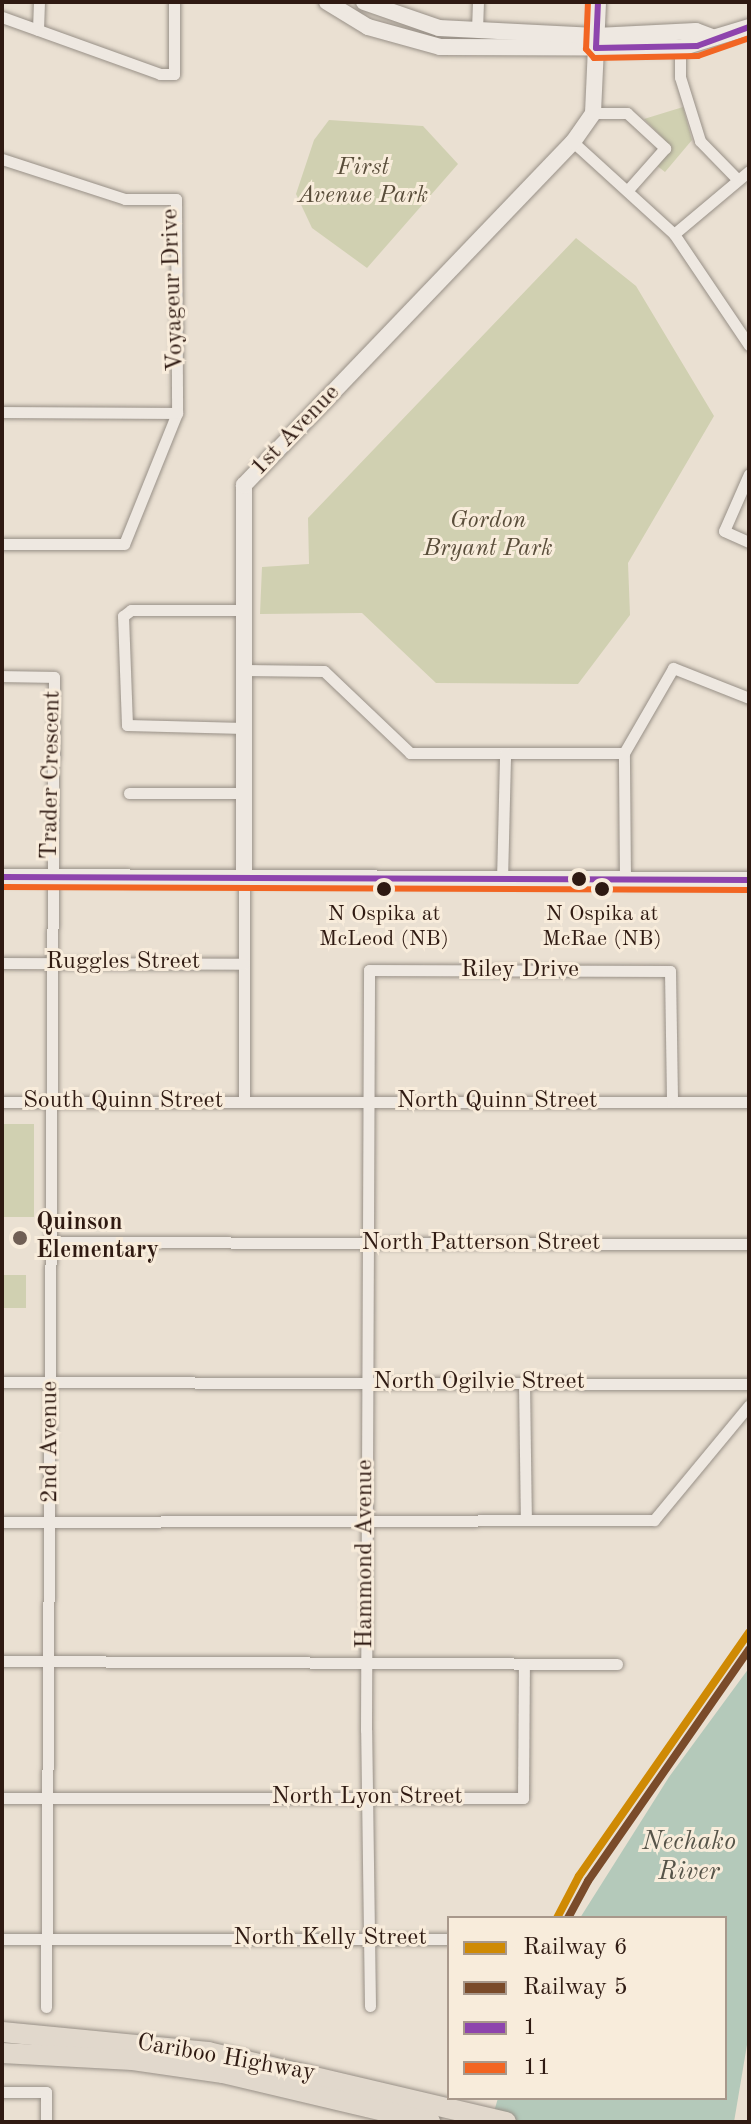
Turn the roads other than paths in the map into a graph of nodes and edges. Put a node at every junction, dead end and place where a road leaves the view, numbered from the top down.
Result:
1 (39, 2) edge
2 (174, 2) edge
3 (327, 2) edge
4 (364, 2) edge
5 (478, 2) edge
6 (598, 2) edge
7 (2, 17) edge
8 (749, 27) edge
9 (38, 30) junction
10 (477, 30) junction
11 (712, 37) junction
12 (596, 42) junction
13 (680, 48) junction
14 (593, 113) junction
15 (573, 142) junction
16 (2, 159) edge
17 (749, 171) edge
18 (738, 180) junction
19 (627, 191) junction
20 (674, 234) junction
21 (749, 345) edge
22 (2, 412) edge
23 (177, 413) junction
24 (749, 474) edge
25 (749, 542) edge
26 (2, 544) edge
27 (244, 610) junction
28 (244, 670) junction
29 (2, 676) edge
30 (749, 698) edge
31 (244, 728) junction
32 (505, 753) junction
33 (624, 753) junction
34 (129, 793) dead end
35 (244, 793) junction
36 (2, 877) edge
37 (51, 878) junction
38 (244, 879) junction
39 (502, 880) junction
40 (625, 880) junction
41 (749, 880) edge
42 (2, 963) edge
43 (51, 963) junction
44 (244, 964) junction
45 (244, 1101) junction
46 (2, 1102) edge
47 (367, 1102) junction
48 (672, 1102) junction
49 (749, 1102) edge
50 (50, 1103) junction
51 (51, 1242) junction
52 (366, 1243) junction
53 (749, 1244) edge
54 (2, 1382) edge
55 (50, 1382) junction
56 (366, 1382) junction
57 (524, 1383) junction
58 (749, 1384) edge
59 (749, 1405) edge
60 (366, 1519) junction
61 (526, 1520) junction
62 (2, 1522) edge
63 (51, 1522) junction
64 (2, 1661) edge
65 (49, 1661) junction
66 (366, 1663) junction
67 (524, 1664) junction
68 (617, 1664) dead end
69 (2, 1798) edge
70 (48, 1798) junction
71 (366, 1798) junction
72 (2, 1939) edge
73 (366, 1939) junction
74 (447, 1939) edge
75 (47, 1940) junction
76 (370, 2006) dead end
77 (46, 2007) dead end
78 (2, 2032) edge
79 (2, 2053) edge
80 (2, 2092) edge
81 (46, 2122) edge
82 (430, 2122) edge
83 (506, 2122) edge

1 - 9 street
2 - 9 street
3 - 12 street
4 - 10 street
5 - 10 street
6 - 12 street
7 - 9 street
8 - 11 street
10 - 12 street
11 - 12 street
11 - 13 street
12 - 13 street
12 - 14 street
13 - 18 street
14 - 15 street, 1st Avenue
14 - 19 street
15 - 19 street
15 - 27 street, 1st Avenue
16 - 23 street, Voyageur Drive
17 - 18 street
18 - 20 street
19 - 20 street
20 - 21 street
22 - 23 street
23 - 26 street
24 - 25 street
27 - 28 street, 1st Avenue
27 - 31 street
28 - 31 street, 1st Avenue
28 - 32 street
29 - 37 street, Trader Crescent
30 - 33 street
31 - 35 street, 1st Avenue
32 - 33 street
32 - 39 street
33 - 40 street
34 - 35 street
35 - 38 street, 1st Avenue
36 - 37 street
37 - 38 street
37 - 43 street, 2nd Avenue
38 - 39 street
38 - 44 street, 1st Avenue
39 - 40 street
40 - 41 street
42 - 43 street, Ruggles Street
43 - 44 street, Ruggles Street
43 - 50 street, 2nd Avenue
44 - 45 street, 1st Avenue
45 - 47 street, North Quinn Street
45 - 50 street, South Quinn Street
46 - 50 street, South Quinn Street
47 - 48 street, North Quinn Street
47 - 48 street, Riley Drive
47 - 52 street, Hammond Avenue
48 - 49 street, North Quinn Street
50 - 51 street, 2nd Avenue
51 - 52 street, North Patterson Street
51 - 55 street, 2nd Avenue
52 - 53 street, North Patterson Street
52 - 56 street, Hammond Avenue
54 - 55 street, North Ogilvie Street
55 - 56 street, North Ogilvie Street
55 - 63 street, 2nd Avenue
56 - 57 street, North Ogilvie Street
56 - 60 street, Hammond Avenue
57 - 58 street, North Ogilvie Street
57 - 61 street
59 - 61 street
60 - 61 street
60 - 63 street
60 - 66 street, Hammond Avenue
62 - 63 street
63 - 65 street, 2nd Avenue
64 - 65 street
65 - 66 street
65 - 70 street, 2nd Avenue
66 - 67 street
66 - 71 street, Hammond Avenue
67 - 68 street
67 - 71 street, North Lyon Street
69 - 70 street, North Lyon Street
70 - 71 street, North Lyon Street
70 - 75 street, 2nd Avenue
71 - 73 street, Hammond Avenue
72 - 75 street, North Kelly Street
73 - 74 street, North Kelly Street
73 - 75 street, North Kelly Street
73 - 76 street, Hammond Avenue
75 - 77 street, 2nd Avenue
78 - 83 highway, Cariboo Highway
79 - 82 highway, Cariboo Highway
80 - 81 street

